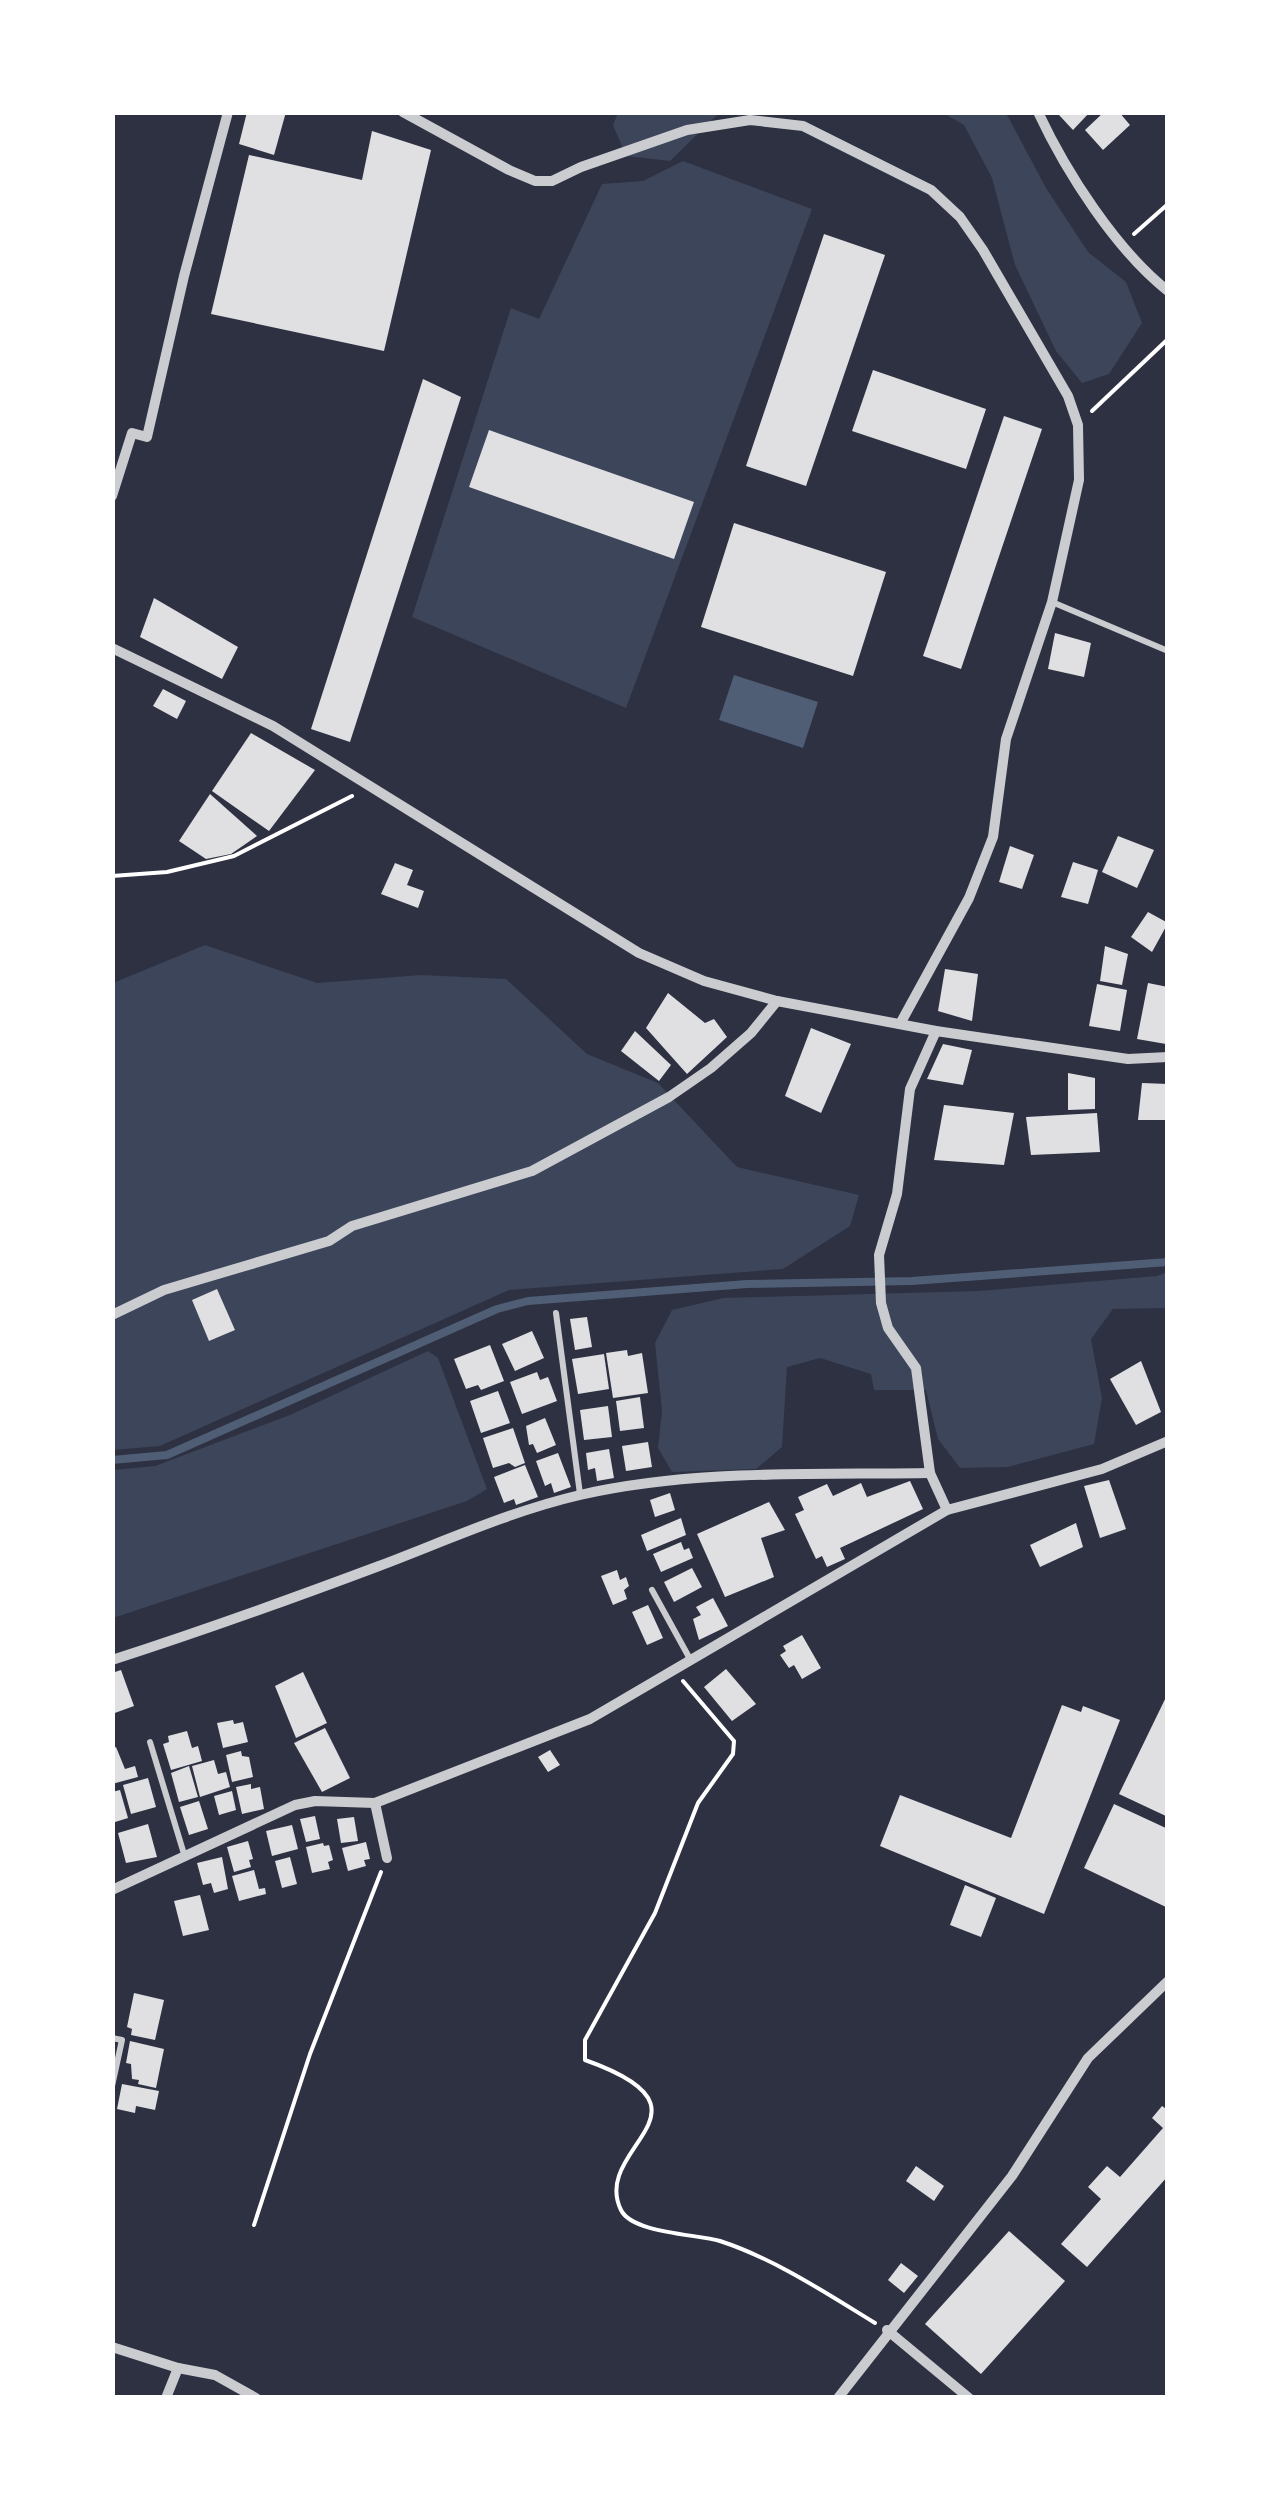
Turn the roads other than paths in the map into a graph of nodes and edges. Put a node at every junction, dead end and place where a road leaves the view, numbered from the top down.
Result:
1 (228, 112) edge
2 (403, 112) edge
3 (1038, 112) edge
4 (1168, 291) edge
5 (112, 496) edge
6 (1052, 602) junction
7 (112, 648) edge
8 (1168, 651) edge
9 (777, 1001) junction
10 (900, 1024) junction
11 (936, 1030) junction
12 (1168, 1057) edge
13 (556, 1313) dead end
14 (112, 1316) edge
15 (1168, 1441) edge
16 (930, 1473) junction
17 (580, 1496) junction
18 (947, 1510) junction
19 (652, 1590) dead end
20 (112, 1660) edge
21 (690, 1660) junction
22 (150, 1742) dead end
23 (375, 1803) junction
24 (184, 1854) junction
25 (387, 1858) road end
26 (112, 1890) edge
27 (1168, 1981) edge
28 (112, 2038) edge
29 (112, 2086) edge
30 (887, 2330) junction
31 (112, 2347) edge
32 (178, 2368) junction
33 (166, 2398) edge
34 (256, 2398) edge
35 (838, 2398) edge
36 (969, 2398) edge

1 - 5 street
2 - 6 street
3 - 4 street
6 - 8 lane
6 - 10 street
7 - 9 street
9 - 10 street
9 - 14 street
10 - 11 street
11 - 12 street
11 - 16 street
13 - 17 lane
15 - 18 street
16 - 17 street
16 - 18 street
17 - 20 street
18 - 21 street
19 - 21 lane
21 - 23 street
22 - 24 lane
23 - 24 street
23 - 25 street
24 - 26 street
27 - 30 street
28 - 29 lane
30 - 35 street
30 - 36 street
31 - 32 street
32 - 33 street
32 - 34 street

